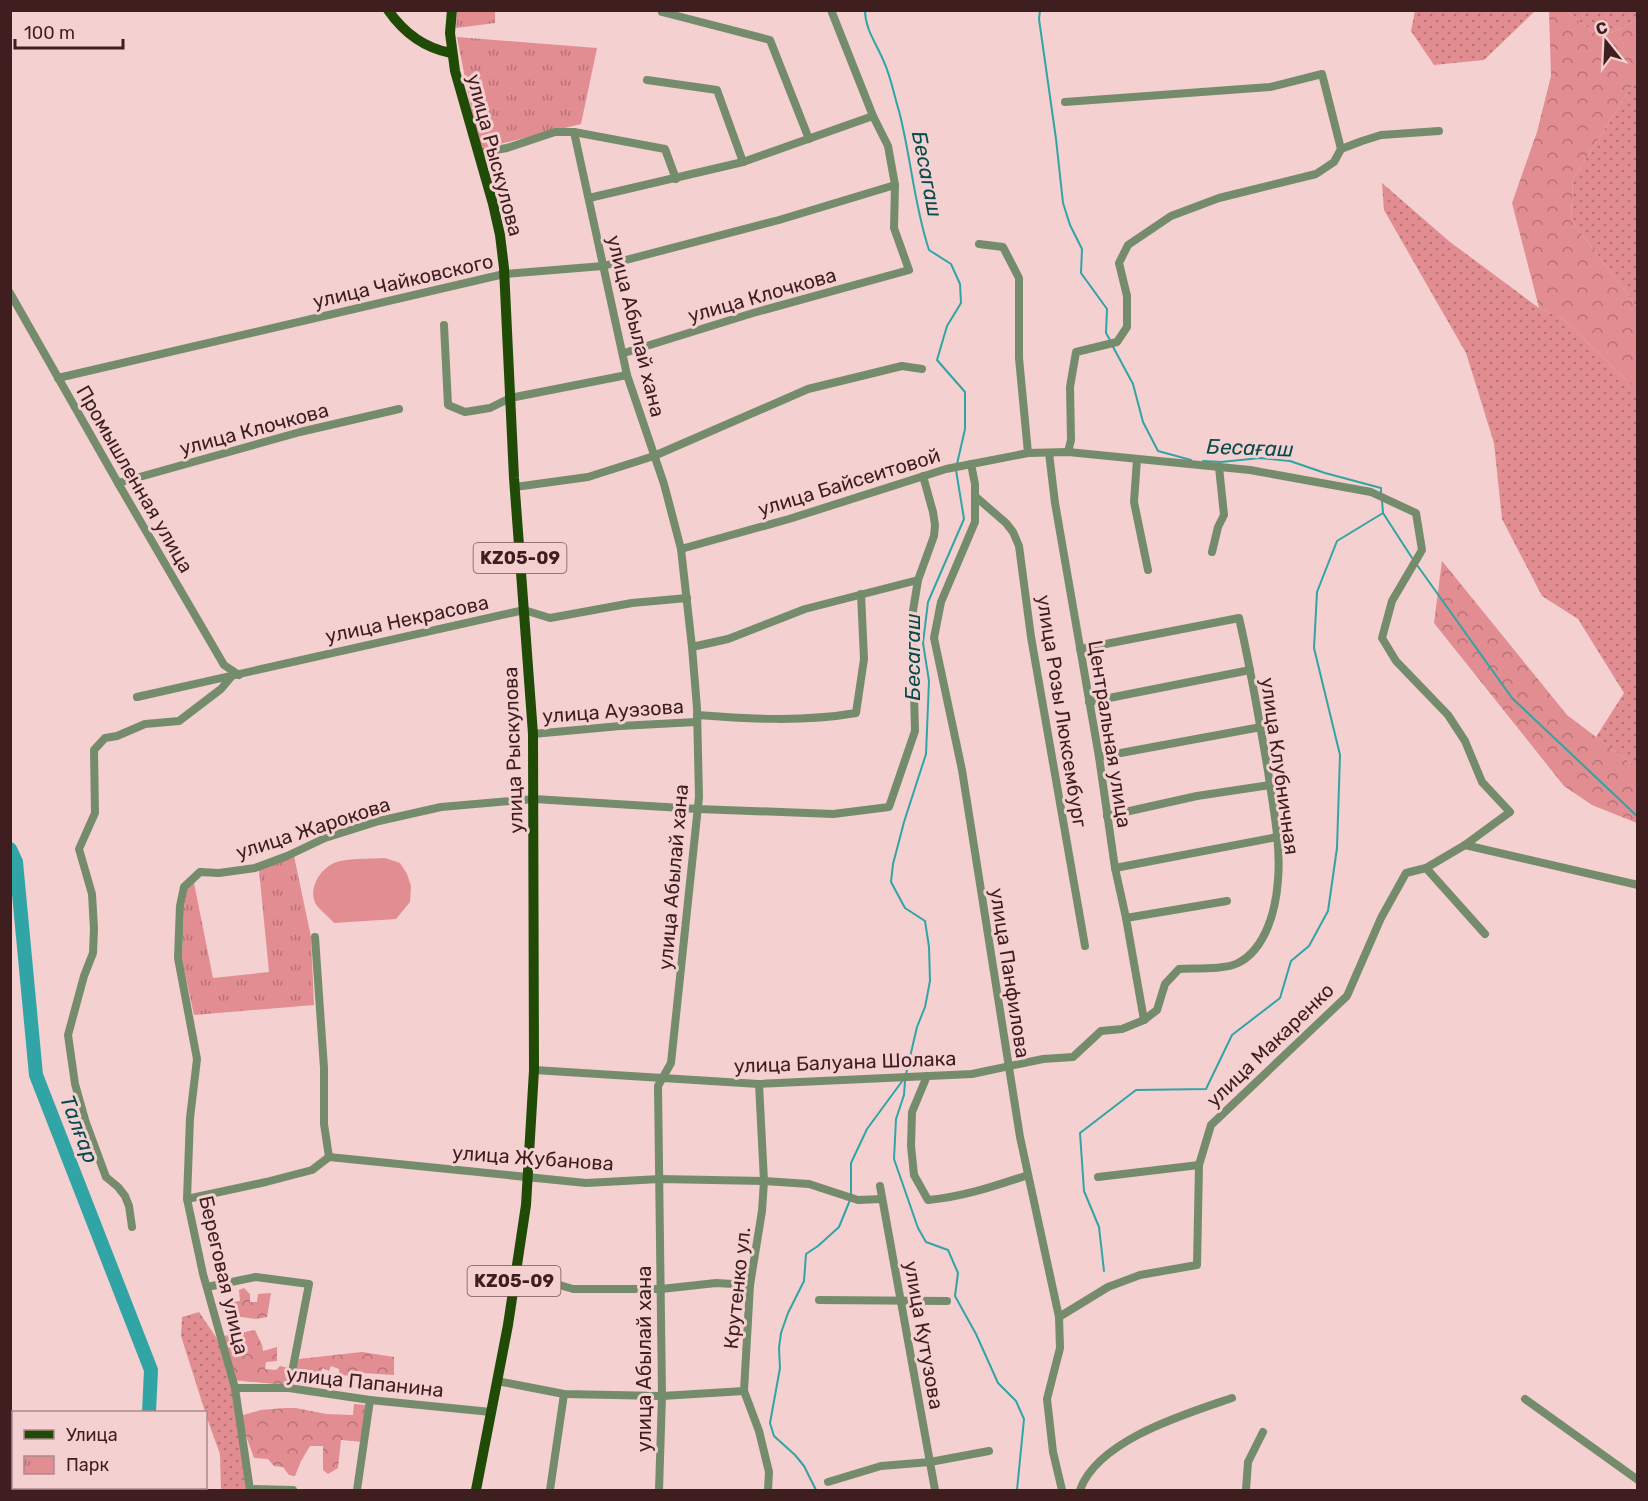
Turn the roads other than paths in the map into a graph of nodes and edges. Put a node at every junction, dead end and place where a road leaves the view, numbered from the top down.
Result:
1 (388, 10) edge
2 (452, 10) edge
3 (831, 10) edge
4 (662, 12) edge
5 (451, 53) junction
6 (647, 80) dead end
7 (1065, 102) dead end
8 (873, 116) junction
9 (1439, 131) dead end
10 (574, 132) junction
11 (809, 139) junction
12 (1341, 149) junction
13 (478, 153) junction
14 (743, 162) junction
15 (676, 178) junction
16 (895, 185) junction
17 (589, 198) junction
18 (979, 244) dead end
19 (603, 266) junction
20 (504, 274) junction
21 (10, 293) edge
22 (444, 325) dead end
23 (624, 354) junction
24 (922, 369) dead end
25 (627, 375) junction
26 (58, 378) junction
27 (510, 398) junction
28 (399, 409) dead end
29 (1068, 452) junction
30 (1028, 453) junction
31 (1049, 453) junction
32 (654, 456) junction
33 (1137, 459) junction
34 (967, 465) junction
35 (1219, 467) junction
36 (923, 476) junction
37 (118, 483) junction
38 (515, 487) junction
39 (976, 497) junction
40 (681, 549) junction
41 (1212, 552) dead end
42 (1148, 570) dead end
43 (918, 580) junction
44 (861, 594) junction
45 (687, 598) junction
46 (524, 610) junction
47 (692, 646) junction
48 (1080, 649) junction
49 (1250, 670) junction
50 (236, 675) junction
51 (137, 697) dead end
52 (1089, 702) junction
53 (697, 718) junction
54 (1261, 727) junction
55 (533, 734) junction
56 (1099, 757) junction
57 (1270, 784) junction
58 (534, 799) junction
59 (698, 809) junction
60 (1107, 816) junction
61 (1277, 837) junction
62 (1465, 845) junction
63 (1115, 868) junction
64 (1425, 868) junction
65 (1638, 885) edge
66 (184, 887) joint
67 (1227, 901) dead end
68 (1126, 918) junction
69 (1485, 934) dead end
70 (315, 937) dead end
71 (1085, 946) dead end
72 (1144, 1020) junction
73 (1009, 1066) junction
74 (534, 1070) junction
75 (927, 1076) junction
76 (663, 1078) junction
77 (759, 1084) junction
78 (329, 1158) junction
79 (1199, 1165) junction
80 (1028, 1175) junction
81 (528, 1176) junction
82 (1098, 1177) dead end
83 (660, 1179) junction
84 (764, 1181) junction
85 (880, 1186) dead end
86 (187, 1199) junction
87 (882, 1199) junction
88 (132, 1227) dead end
89 (516, 1272) junction
90 (750, 1285) junction
91 (207, 1287) junction
92 (661, 1289) junction
93 (819, 1300) dead end
94 (946, 1301) dead end
95 (901, 1302) junction
96 (1059, 1317) junction
97 (497, 1381) junction
98 (236, 1388) junction
99 (289, 1388) junction
100 (744, 1390) junction
101 (564, 1394) junction
102 (662, 1395) junction
103 (1232, 1398) dead end
104 (370, 1400) junction
105 (1525, 1400) dead end
106 (491, 1412) junction
107 (1263, 1432) dead end
108 (989, 1451) dead end
109 (930, 1462) junction
110 (1638, 1480) edge
111 (828, 1482) dead end
112 (250, 1490) edge
113 (293, 1491) edge
114 (357, 1491) edge
115 (476, 1491) edge
116 (550, 1491) edge
117 (659, 1491) edge
118 (768, 1491) edge
119 (935, 1491) edge
120 (1062, 1491) edge
121 (1080, 1491) edge
122 (1246, 1491) edge

1 - 5 main road
2 - 5 main road, улица Рыскулова / KZ05-09
3 - 8 street
4 - 11 street
5 - 13 main road, улица Рыскулова / KZ05-09
6 - 14 street
7 - 12 street
8 - 11 street
8 - 16 street
9 - 12 street
10 - 13 street
10 - 15 street
10 - 17 street, улица Абылай хана
11 - 14 street
12 - 29 street
13 - 20 main road, улица Рыскулова / KZ05-09
14 - 15 street
15 - 17 street
16 - 19 street, улица Чайковского
16 - 23 street, улица Клочкова
17 - 19 street, улица Абылай хана
18 - 30 street
19 - 20 street, улица Чайковского
19 - 23 street, улица Абылай хана
20 - 26 street, улица Чайковского
20 - 27 main road, улица Рыскулова / KZ05-09
21 - 26 street, Промышленная улица
22 - 27 street
23 - 25 street, улица Абылай хана
24 - 32 street
25 - 27 street
25 - 32 street, улица Абылай хана
26 - 37 street, Промышленная улица
27 - 38 main road, улица Рыскулова / KZ05-09
28 - 37 street, улица Клочкова
29 - 31 street, улица Байсеитовой
29 - 33 street, улица Байсеитовой
30 - 31 street, улица Байсеитовой
30 - 34 street, улица Байсеитовой
31 - 48 street, Центральная улица
32 - 38 street
32 - 40 street, улица Абылай хана
33 - 35 street, улица Байсеитовой
33 - 42 street
34 - 36 street, улица Байсеитовой
34 - 39 street, улица Панфилова
35 - 41 street
35 - 62 street, улица Байсеитовой
36 - 40 street, улица Байсеитовой
36 - 43 street
37 - 50 street, Промышленная улица
38 - 46 main road, улица Рыскулова / KZ05-09
39 - 71 street, улица Розы Люксембург
39 - 73 street, улица Панфилова
40 - 45 street, улица Абылай хана
43 - 44 street
43 - 59 street, улица Жарокова
44 - 47 street
44 - 53 street, улица Ауэзова
45 - 46 street, улица Некрасова
45 - 47 street, улица Абылай хана
46 - 50 street, улица Некрасова
46 - 55 main road, улица Рыскулова / KZ05-09
47 - 53 street, улица Абылай хана
48 - 49 street, улица Клубничная
48 - 52 street, Центральная улица
49 - 52 street
49 - 54 street, улица Клубничная
50 - 51 street, улица Некрасова
50 - 88 street
52 - 56 street, Центральная улица
53 - 55 street, улица Ауэзова
53 - 59 street, улица Абылай хана
54 - 56 street
54 - 57 street, улица Клубничная
55 - 58 main road, улица Рыскулова / KZ05-09
56 - 60 street, Центральная улица
57 - 60 street
57 - 61 street, улица Клубничная
58 - 59 street, улица Жарокова
58 - 66 street, улица Жарокова
58 - 74 main road, улица Рыскулова / KZ05-09
59 - 76 street, улица Абылай хана
60 - 63 street, Центральная улица
61 - 63 street
61 - 72 street, улица Клубничная
62 - 64 street, улица Байсеитовой
62 - 65 street
63 - 68 street, Центральная улица
64 - 69 street
64 - 79 street, улица Макаренко
66 - 86 street, Береговая улица
67 - 68 street
68 - 72 street, Центральная улица
70 - 78 street
72 - 73 street, улица Балуана Шолака
73 - 75 street, улица Балуана Шолака
73 - 80 street, улица Панфилова
74 - 76 street, улица Балуана Шолака
74 - 81 main road, улица Рыскулова / KZ05-09
75 - 77 street, улица Балуана Шолака
75 - 80 street
76 - 77 street, улица Балуана Шолака
76 - 83 street, улица Абылай хана
77 - 84 street, Крутенко ул.
78 - 81 street, улица Жубанова
78 - 86 street
79 - 82 street
79 - 96 street, улица Макаренко
80 - 96 street, улица Панфилова
81 - 83 street, улица Жубанова
81 - 89 main road, улица Рыскулова / KZ05-09
83 - 84 street, улица Жубанова
83 - 92 street, улица Абылай хана
84 - 87 street, улица Жубанова
84 - 90 street, Крутенко ул.
85 - 87 street, улица Кутузова
86 - 91 street, Береговая улица
87 - 95 street, улица Кутузова
89 - 92 street
89 - 97 main road, улица Рыскулова / KZ05-09
90 - 92 street
90 - 100 street, Крутенко ул.
91 - 98 street, Береговая улица
91 - 99 street
92 - 102 street, улица Абылай хана
93 - 95 street
94 - 95 street
95 - 109 street, улица Кутузова
96 - 120 street, улица Панфилова
97 - 101 street
97 - 106 main road, улица Рыскулова / KZ05-09
98 - 99 street, улица Папанина
98 - 112 street, Береговая улица
99 - 104 street, улица Папанина
100 - 102 street
100 - 118 street, Крутенко ул.
101 - 102 street
101 - 116 street
102 - 117 street, улица Абылай хана
103 - 121 street
104 - 106 street, улица Папанина
104 - 114 street
105 - 110 street
106 - 115 main road, улица Рыскулова / KZ05-09
107 - 122 street
108 - 109 street
109 - 111 street
109 - 119 street, улица Кутузова
112 - 113 street

